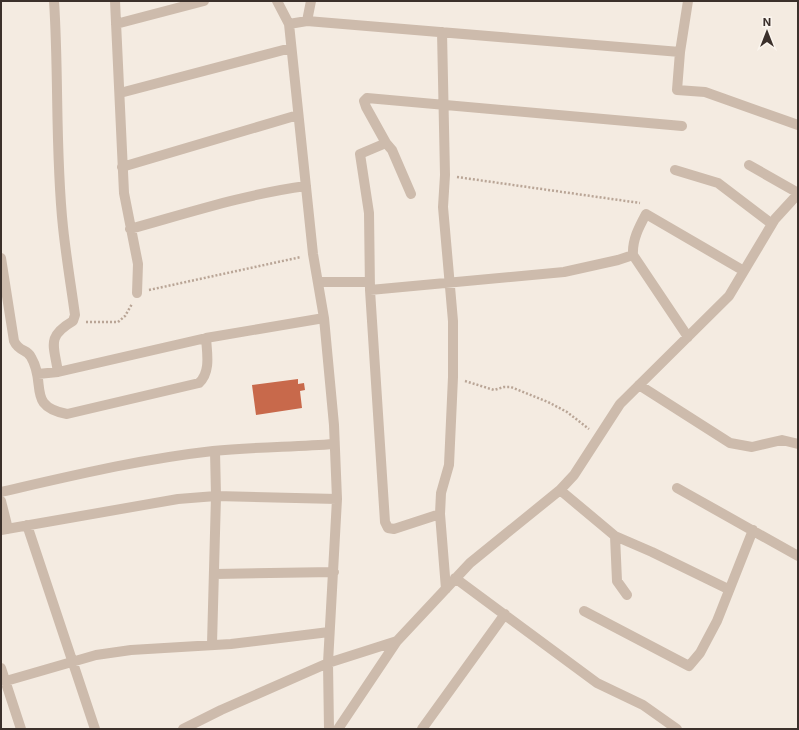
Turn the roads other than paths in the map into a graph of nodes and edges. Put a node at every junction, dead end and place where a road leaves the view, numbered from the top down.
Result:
1 (54, 1) edge
2 (115, 1) edge
3 (204, 1) edge
4 (278, 1) edge
5 (311, 1) edge
6 (688, 1) edge
7 (307, 21) junction
8 (116, 24) junction
9 (289, 24) junction
10 (442, 32) junction
11 (291, 48) junction
12 (680, 52) junction
13 (120, 93) junction
14 (442, 105) junction
15 (298, 115) junction
16 (798, 125) edge
17 (682, 126) dead end
18 (386, 143) junction
19 (749, 165) dead end
20 (122, 166) junction
21 (675, 170) dead end
22 (306, 186) junction
23 (798, 193) edge
24 (411, 194) dead end
25 (772, 224) junction
26 (130, 229) junction
27 (633, 255) junction
28 (1, 258) edge
29 (744, 272) junction
30 (318, 282) junction
31 (450, 283) junction
32 (370, 286) junction
33 (137, 293) road end
34 (324, 318) junction
35 (688, 337) junction
36 (206, 338) junction
37 (58, 372) junction
38 (38, 374) junction
39 (639, 385) junction
40 (334, 444) junction
41 (798, 444) edge
42 (215, 451) junction
43 (677, 488) dead end
44 (560, 490) junction
45 (1, 492) edge
46 (216, 496) junction
47 (337, 499) junction
48 (1, 501) edge
49 (440, 514) junction
50 (27, 525) junction
51 (4, 530) edge
52 (753, 530) junction
53 (615, 536) junction
54 (798, 556) edge
55 (334, 572) junction
56 (214, 574) junction
57 (455, 578) junction
58 (446, 589) junction
59 (728, 589) junction
60 (626, 595) dead end
61 (584, 611) dead end
62 (505, 614) junction
63 (329, 632) junction
64 (397, 642) junction
65 (212, 644) junction
66 (72, 662) junction
67 (328, 663) junction
68 (1, 668) edge
69 (3, 681) edge
70 (672, 728) edge
71 (21, 729) edge
72 (95, 729) edge
73 (183, 729) edge
74 (329, 729) edge
75 (338, 729) edge
76 (422, 729) edge

1 - 37 street
2 - 8 street
3 - 8 street
4 - 9 street
5 - 7 street
6 - 12 street
7 - 9 street
7 - 10 street
8 - 13 street
9 - 11 street
10 - 12 street
10 - 14 street
11 - 13 street
11 - 15 street
12 - 16 street
13 - 20 street
14 - 17 street
14 - 18 street
14 - 31 street
15 - 20 street
15 - 22 street
18 - 24 street
18 - 32 street
19 - 23 street
20 - 26 street
21 - 25 street
22 - 26 street
22 - 30 street
23 - 25 street
25 - 29 street
26 - 33 street
27 - 29 street
27 - 31 street
27 - 35 street
28 - 38 street
29 - 35 street
30 - 32 street
30 - 34 street
31 - 32 street
31 - 49 street
32 - 49 street
34 - 36 street
34 - 40 street
35 - 39 street
36 - 37 street
36 - 38 street
37 - 38 street
39 - 41 street
39 - 44 street
40 - 42 street
40 - 47 street
42 - 45 street
42 - 46 street
43 - 52 street
44 - 53 street
44 - 57 street
46 - 47 street
46 - 50 street
46 - 56 street
47 - 55 street
48 - 51 street
49 - 58 street
50 - 51 street
50 - 66 street
52 - 54 street
52 - 59 street
53 - 59 street
53 - 60 street
55 - 56 street
55 - 63 street
56 - 65 street
57 - 58 street
57 - 62 street
58 - 64 street
59 - 61 street
62 - 70 street
62 - 76 street
63 - 65 street
63 - 67 street
64 - 67 street
64 - 75 street
65 - 66 street
66 - 69 street
66 - 72 street
67 - 73 street
67 - 74 street
68 - 69 street
69 - 71 street

